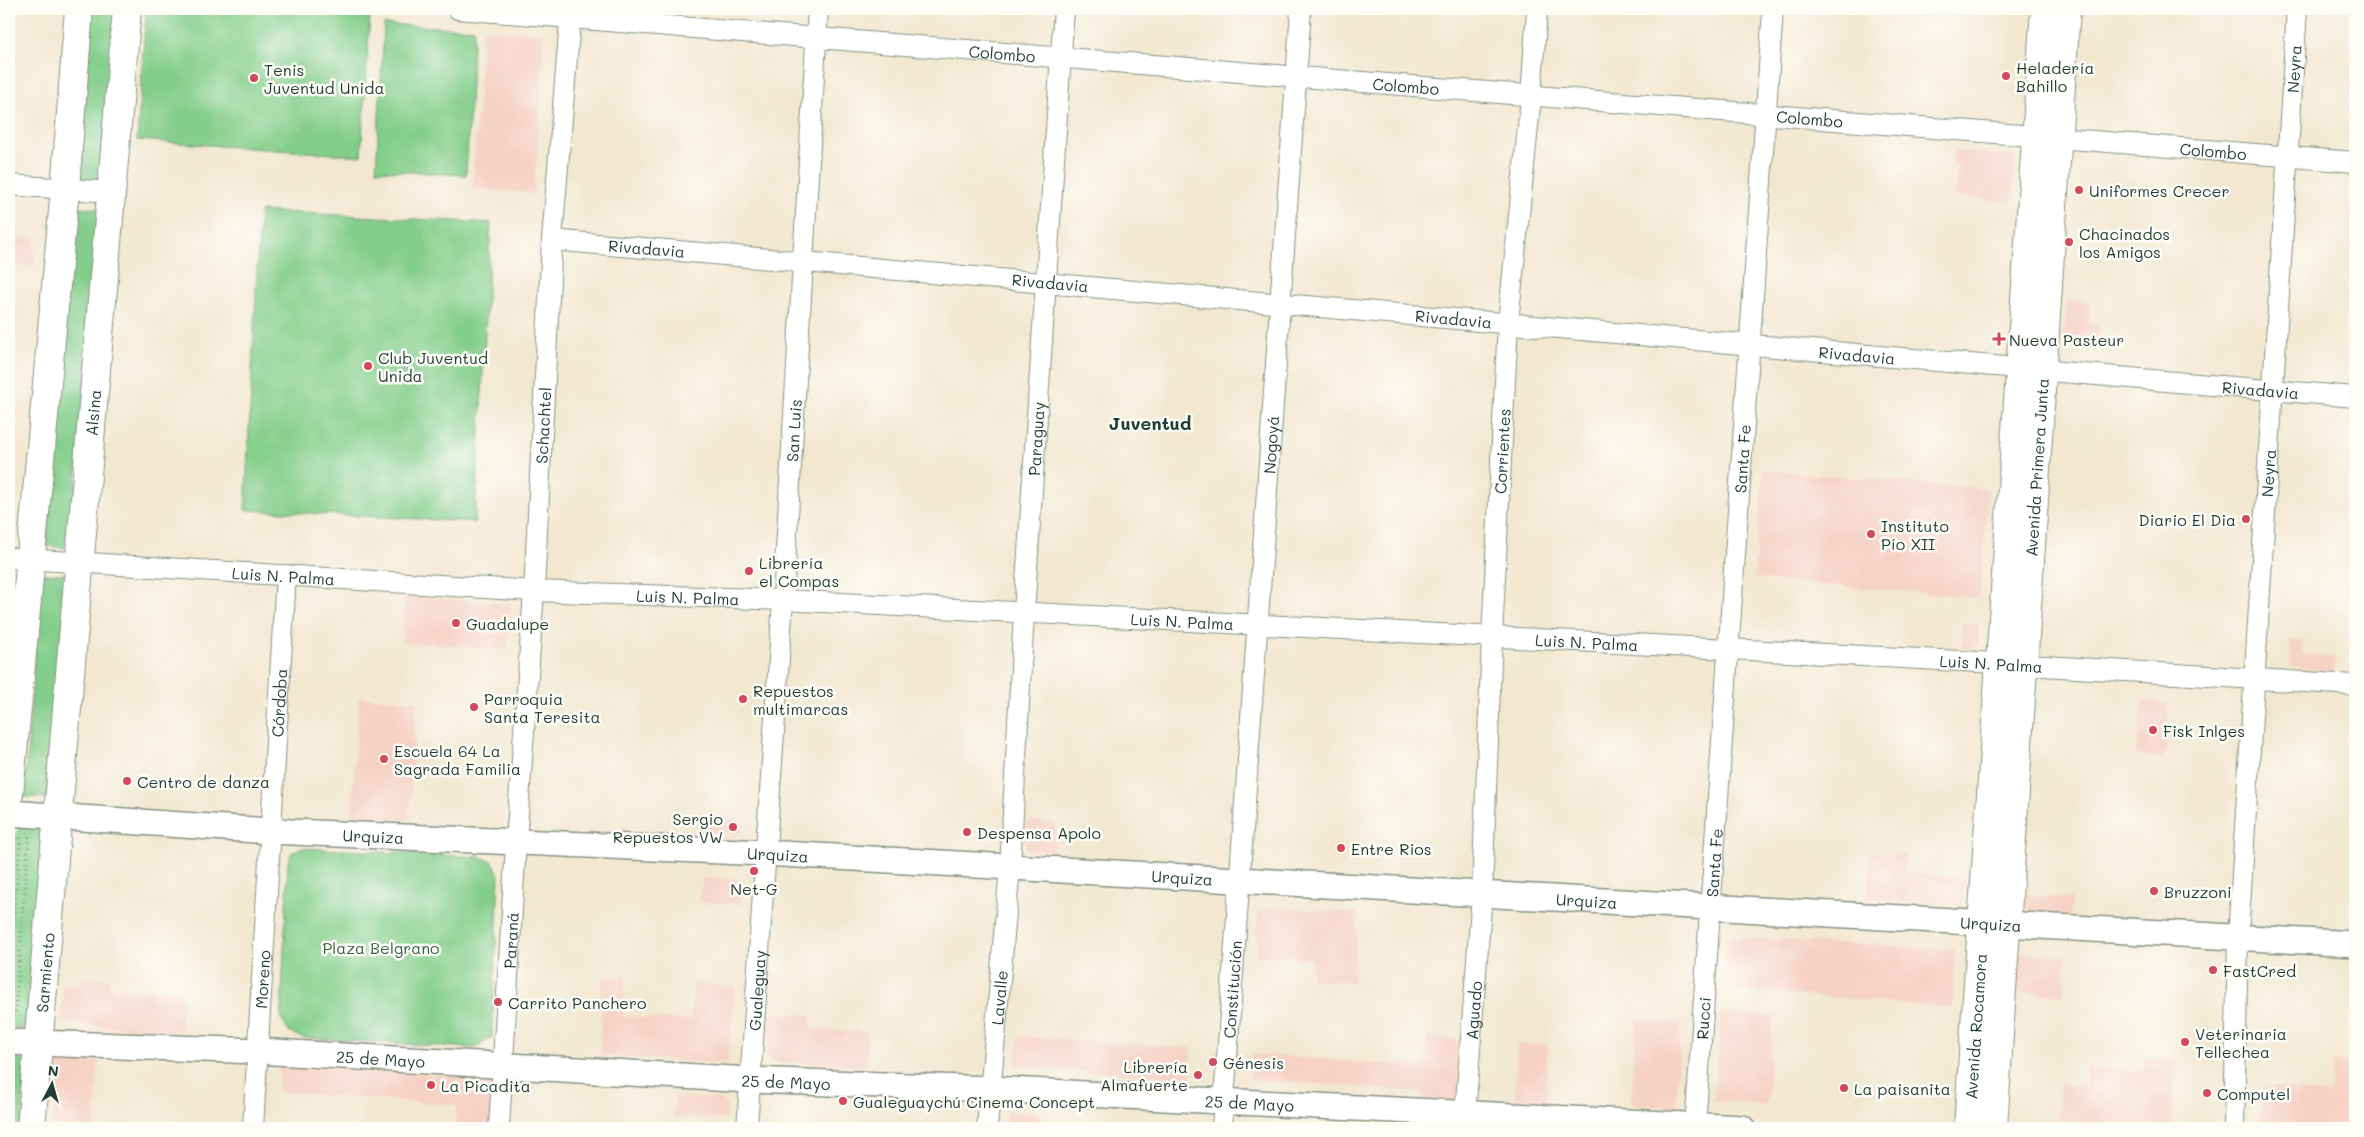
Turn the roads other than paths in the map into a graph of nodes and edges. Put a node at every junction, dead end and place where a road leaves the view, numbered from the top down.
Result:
1 (79, 9) edge
2 (127, 9) edge
3 (458, 9) edge
4 (818, 9) edge
5 (1064, 9) edge
6 (1300, 9) edge
7 (1537, 9) edge
8 (1773, 9) edge
9 (2045, 9) edge
10 (2066, 9) edge
11 (2298, 9) edge
12 (570, 13) edge
13 (816, 38) junction
14 (1060, 58) junction
15 (1296, 77) junction
16 (1531, 96) junction
17 (1765, 116) junction
18 (2047, 138) junction
19 (2288, 157) junction
20 (2355, 162) edge
21 (9, 186) edge
22 (64, 189) junction
23 (112, 192) junction
24 (552, 240) junction
25 (803, 260) junction
26 (1046, 282) junction
27 (1280, 302) junction
28 (1508, 323) junction
29 (1748, 345) junction
30 (2031, 370) junction
31 (2273, 390) junction
32 (2355, 397) edge
33 (19, 558) edge
34 (79, 563) junction
35 (286, 575) junction
36 (534, 591) junction
37 (783, 600) junction
38 (1024, 613) junction
39 (1258, 625) junction
40 (1492, 637) junction
41 (1726, 649) junction
42 (2012, 664) junction
43 (2254, 679) junction
44 (2355, 685) edge
45 (9, 794) edge
46 (9, 813) edge
47 (56, 817) junction
48 (270, 830) junction
49 (516, 843) junction
50 (765, 853) junction
51 (1010, 867) junction
52 (1240, 880) junction
53 (1482, 894) junction
54 (1709, 907) junction
55 (1994, 924) junction
56 (2238, 937) junction
57 (2355, 944) edge
58 (12, 1030) edge
59 (38, 1043) junction
60 (258, 1051) junction
61 (503, 1064) junction
62 (749, 1080) junction
63 (990, 1089) junction
64 (1224, 1101) junction
65 (1465, 1121) edge
66 (1695, 1127) edge
67 (31, 1128) edge
68 (253, 1128) edge
69 (499, 1128) edge
70 (747, 1128) edge
71 (987, 1128) edge
72 (1222, 1128) edge
73 (1742, 1128) edge
74 (1968, 1128) edge
75 (1993, 1128) edge
76 (2234, 1128) edge

1 - 22 main road
2 - 23 main road, Alsina
3 - 12 street, Colombo
4 - 13 street, San Luis
5 - 14 street, Paraguay
6 - 15 street, Nogoyá
7 - 16 street, Corrientes
8 - 17 street, Santa Fe
9 - 18 main road, Avenida Primera Junta
10 - 18 main road, Avenida Primera Junta
11 - 19 street, Neyra
12 - 13 street, Colombo
12 - 24 street, Schachtel
13 - 14 street, Colombo
13 - 25 street, San Luis
14 - 15 street, Colombo
14 - 26 street, Paraguay
15 - 16 street, Colombo
15 - 27 street, Nogoyá
16 - 17 street, Colombo
16 - 28 street, Corrientes
17 - 18 street, Colombo
17 - 29 street, Santa Fe
18 - 19 street, Colombo
18 - 30 main road, Avenida Primera Junta
19 - 20 street, Colombo
19 - 31 street, Neyra
21 - 22 street
22 - 23 street
22 - 33 main road
23 - 34 main road, Alsina
24 - 25 street, Rivadavia
24 - 36 street, Schachtel
25 - 26 street, Rivadavia
25 - 37 street, San Luis
26 - 27 street, Rivadavia
26 - 38 street, Paraguay
27 - 28 street, Rivadavia
27 - 39 street, Nogoyá
28 - 29 street, Rivadavia
28 - 40 street, Corrientes
29 - 30 street, Rivadavia
29 - 41 street, Santa Fe
30 - 31 street, Rivadavia
30 - 42 main road, Avenida Primera Junta
31 - 32 street, Rivadavia
31 - 43 street, Neyra
33 - 34 street, Luis N. Palma
33 - 45 main road
34 - 35 street, Luis N. Palma
34 - 47 main road, Alsina
35 - 36 street, Luis N. Palma
35 - 48 street, Córdoba
36 - 37 street, Luis N. Palma
36 - 49 street, Schachtel
37 - 38 street, Luis N. Palma
37 - 50 street, San Luis
38 - 39 street, Luis N. Palma
38 - 51 street, Paraguay
39 - 40 street, Luis N. Palma
39 - 52 street, Nogoyá
40 - 41 street, Luis N. Palma
40 - 53 street, Corrientes
41 - 42 street, Luis N. Palma
41 - 54 street, Santa Fe
42 - 43 street, Luis N. Palma
42 - 55 main road, Avenida Primera Junta
43 - 44 street, Luis N. Palma
43 - 56 street, Neyra
46 - 47 street, Urquiza
47 - 48 street, Urquiza
47 - 59 main road, Sarmiento
48 - 49 street, Urquiza
48 - 60 street, Moreno
49 - 50 street, Urquiza
49 - 61 street, Paraná
50 - 51 street, Urquiza
50 - 62 street, Gualeguay
51 - 52 street, Urquiza
51 - 63 street, Lavalle
52 - 53 street, Urquiza
52 - 64 street, Constitución
53 - 54 street, Urquiza
53 - 65 street, Aguado
54 - 55 street, Urquiza
54 - 66 street, Rucci
55 - 56 street, Urquiza
55 - 74 main road, Avenida Rocamora
55 - 75 main road, Avenida Rocamora
56 - 57 street, Urquiza
56 - 76 street, Neyra
58 - 59 street, 25 de Mayo
59 - 60 street, 25 de Mayo
59 - 67 main road, Sarmiento
60 - 61 street, 25 de Mayo
60 - 68 street, Moreno
61 - 62 street, 25 de Mayo
61 - 69 street, Paraná
62 - 63 street, 25 de Mayo
62 - 70 street, Gualeguay
63 - 64 street, 25 de Mayo
63 - 71 street, Lavalle
64 - 65 street, 25 de Mayo
64 - 72 street, Constitución
65 - 66 street, 25 de Mayo
66 - 73 street, 25 de Mayo

